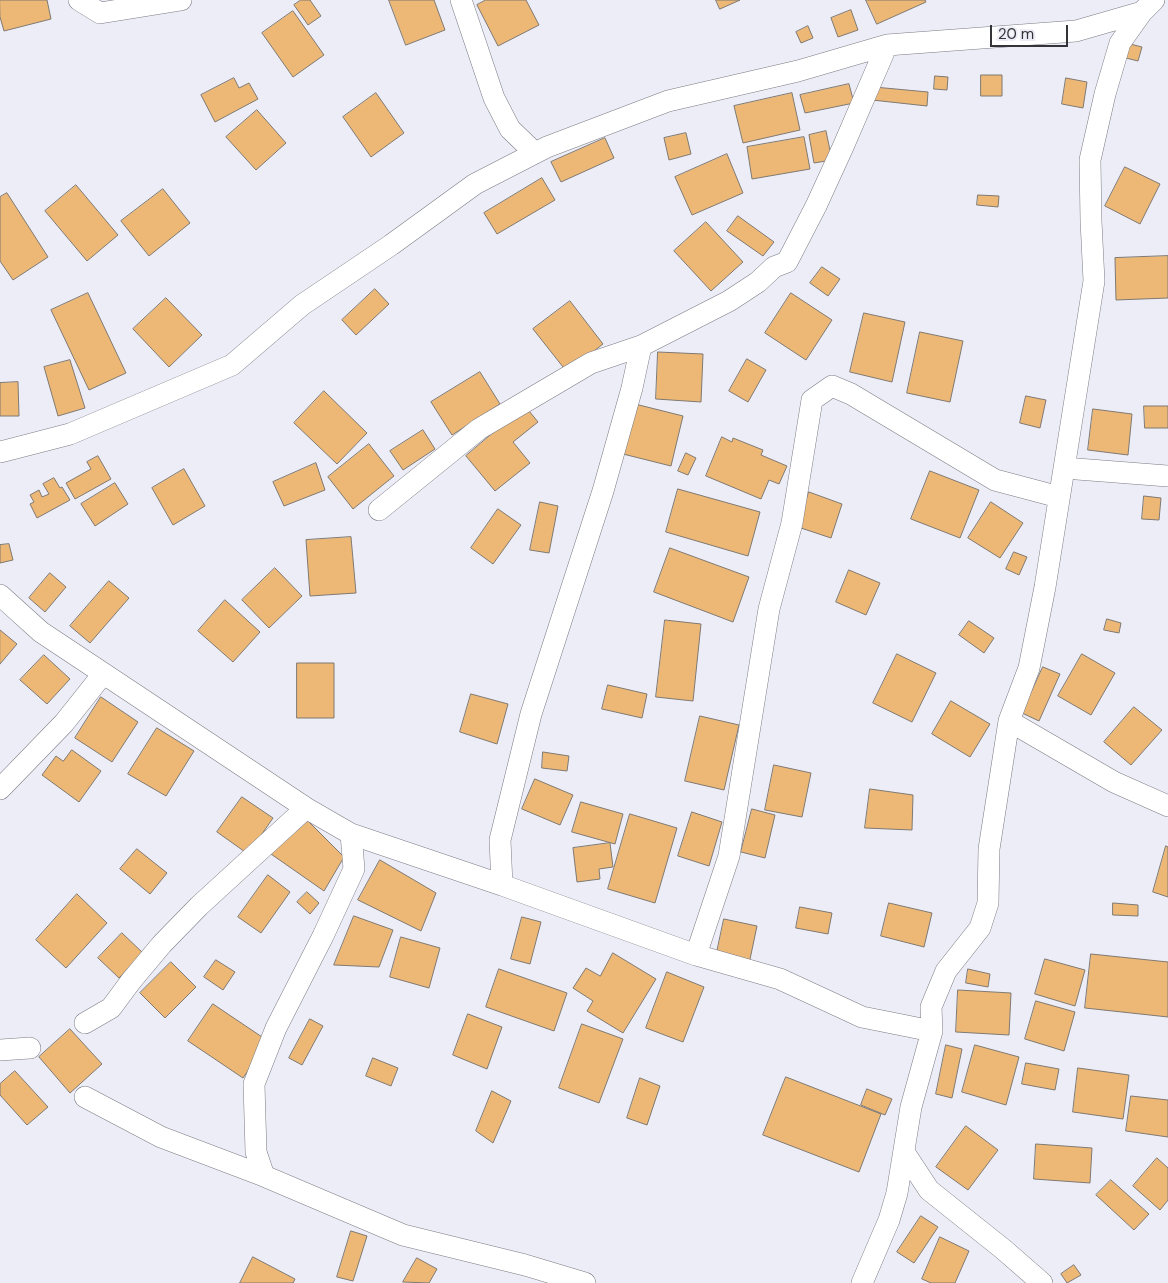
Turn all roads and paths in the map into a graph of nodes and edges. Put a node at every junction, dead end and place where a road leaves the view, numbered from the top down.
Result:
1 (79, 0) edge
2 (181, 0) edge
3 (461, 0) edge
4 (1148, 6) edge
5 (887, 45) junction
6 (536, 153) junction
7 (641, 346) junction
8 (0, 452) edge
9 (1064, 468) junction
10 (1168, 476) edge
11 (1059, 496) junction
12 (379, 510) dead end
13 (0, 596) edge
14 (103, 674) junction
15 (1010, 721) junction
16 (0, 789) edge
17 (1168, 806) edge
18 (306, 808) junction
19 (350, 834) junction
20 (502, 885) junction
21 (696, 955) junction
22 (86, 1023) dead end
23 (932, 1031) junction
24 (30, 1048) dead end
25 (0, 1050) edge
26 (85, 1097) dead end
27 (904, 1152) junction
28 (264, 1176) junction
29 (585, 1283) edge
30 (862, 1283) edge
31 (1042, 1283) edge

1 - 2 street
3 - 6 street
4 - 5 street
4 - 9 street
5 - 6 street
5 - 7 street
6 - 8 street
7 - 12 street
7 - 20 street
9 - 10 street
9 - 11 street
11 - 15 street
11 - 21 street
13 - 14 street
14 - 16 street
14 - 18 street
15 - 17 street
15 - 23 street
18 - 19 street
18 - 22 street
19 - 20 street
19 - 28 street
20 - 21 street
21 - 23 street
23 - 27 street
24 - 25 street
26 - 28 street
27 - 30 street
27 - 31 street
28 - 29 street

